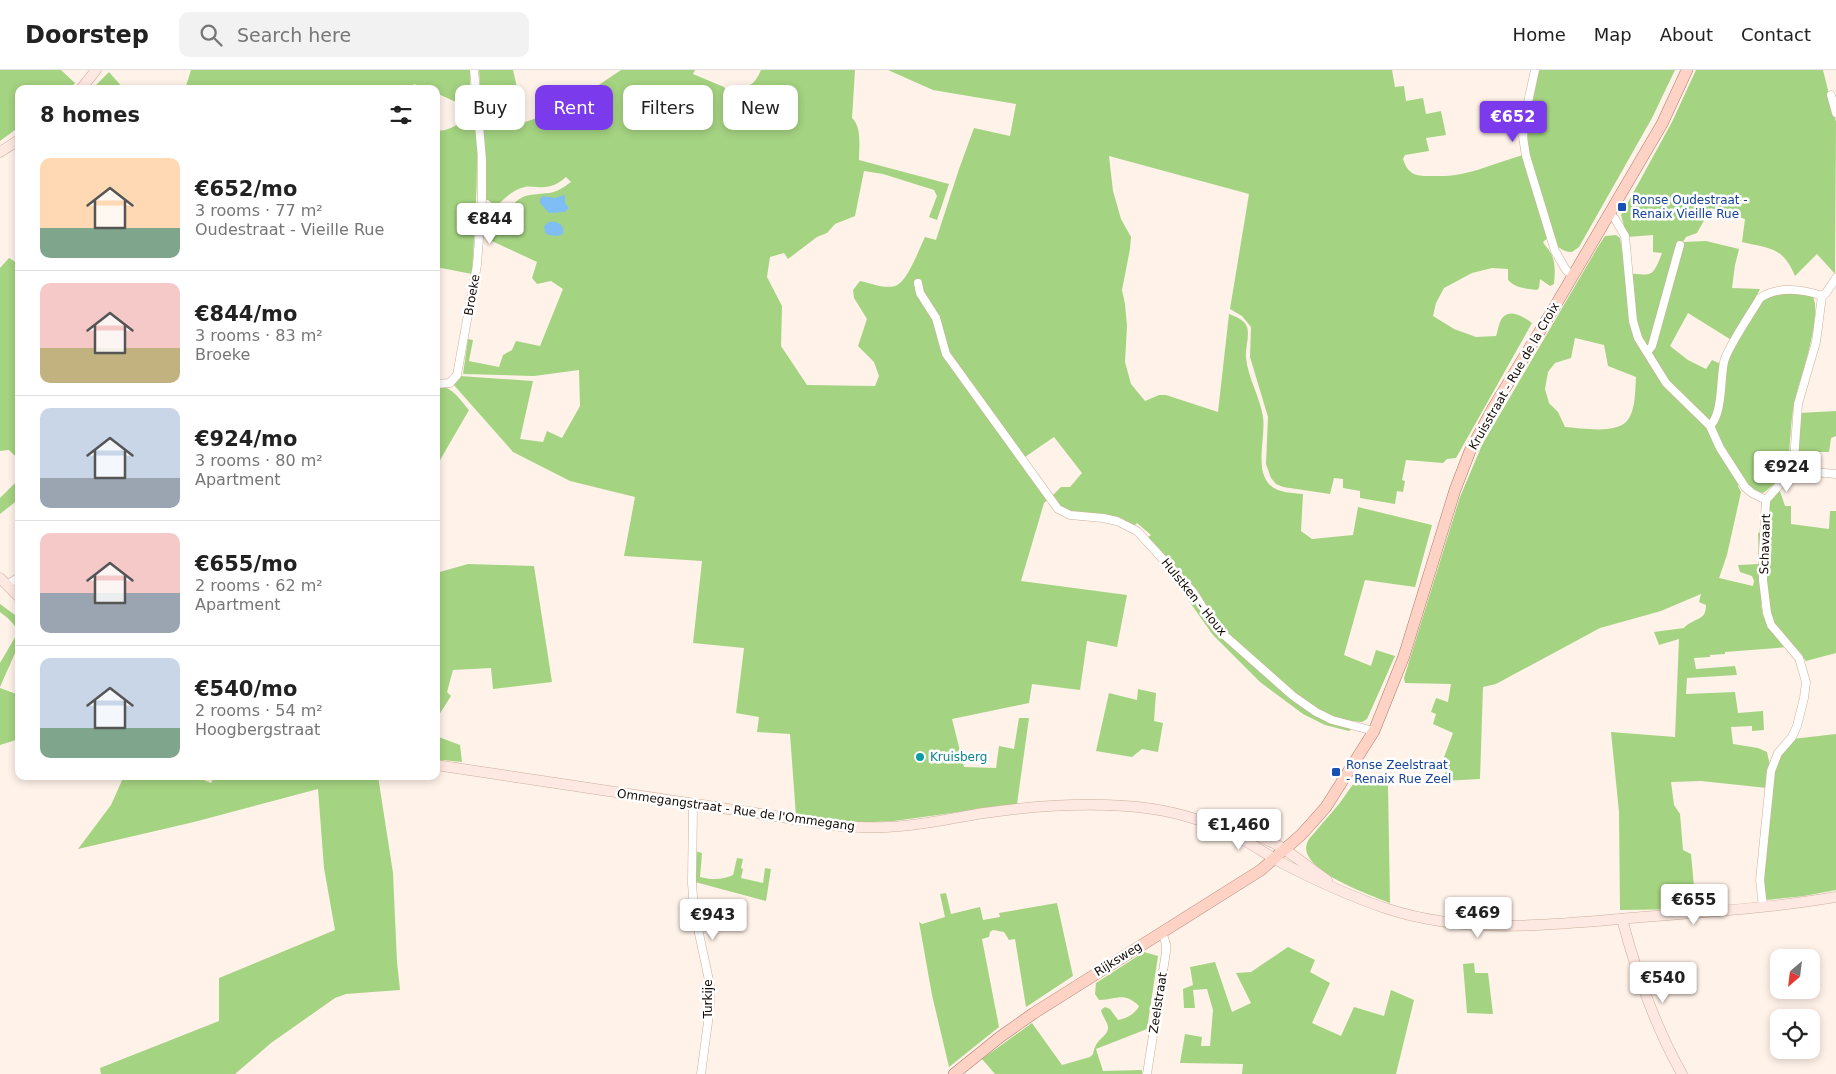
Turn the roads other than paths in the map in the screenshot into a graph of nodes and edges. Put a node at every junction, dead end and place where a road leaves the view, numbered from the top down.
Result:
1 (96, 70) edge
2 (474, 70) edge
3 (1535, 70) edge
4 (1687, 70) edge
5 (84, 85) edge
6 (1831, 95) dead end
7 (1836, 113) edge
8 (15, 143) edge
9 (0, 152) edge
10 (1609, 213) junction
11 (1680, 245) dead end
12 (1572, 275) junction
13 (1836, 278) edge
14 (918, 283) dead end
15 (1822, 296) junction
16 (1646, 352) junction
17 (440, 384) edge
18 (1710, 426) junction
19 (1793, 474) junction
20 (1836, 474) edge
21 (1766, 500) junction
22 (3, 581) edge
23 (15, 593) edge
24 (1374, 731) junction
25 (440, 766) edge
26 (693, 804) junction
27 (1214, 826) junction
28 (1285, 849) junction
29 (1274, 858) junction
30 (1342, 891) junction
31 (1836, 897) edge
32 (1763, 907) junction
33 (1622, 919) junction
34 (1162, 932) junction
35 (701, 1074) edge
36 (954, 1074) edge
37 (1147, 1074) edge
38 (1682, 1074) edge

1 - 5 main road
2 - 17 street, Broeke
3 - 12 street
4 - 10 main road, Kruisstraat - Rue de la Croix
6 - 7 street
8 - 9 main road
10 - 12 main road, Kruisstraat - Rue de la Croix
10 - 16 street, Schavaart
11 - 16 street
12 - 24 main road, Kruisstraat - Rue de la Croix
13 - 15 street
14 - 24 street, Hulstken - Houx
15 - 18 street
15 - 19 street
16 - 18 street, Schavaart
18 - 21 street, Schavaart
19 - 20 street
19 - 21 street
21 - 32 street, Schavaart
22 - 23 main road
24 - 28 main road, Kruisstraat - Rue de la Croix
25 - 26 main road, Ommegangstraat - Rue de l'Ommegang
26 - 27 main road, Ommegangstraat - Rue de l'Ommegang
26 - 35 street, Turkije
27 - 28 main road, Ommegangstraat - Rue de l'Ommegang
27 - 29 main road, Ommegangstraat - Rue de l'Ommegang
28 - 29 main road, Rijksweg
28 - 30 main road, Ommegangstraat - Rue de l'Ommegang
29 - 30 main road, Ommegangstraat - Rue de l'Ommegang
29 - 34 main road, Rijksweg
30 - 33 main road
31 - 32 main road
32 - 33 main road
33 - 38 main road
34 - 36 main road, Rijksweg
34 - 37 street, Zeelstraat

